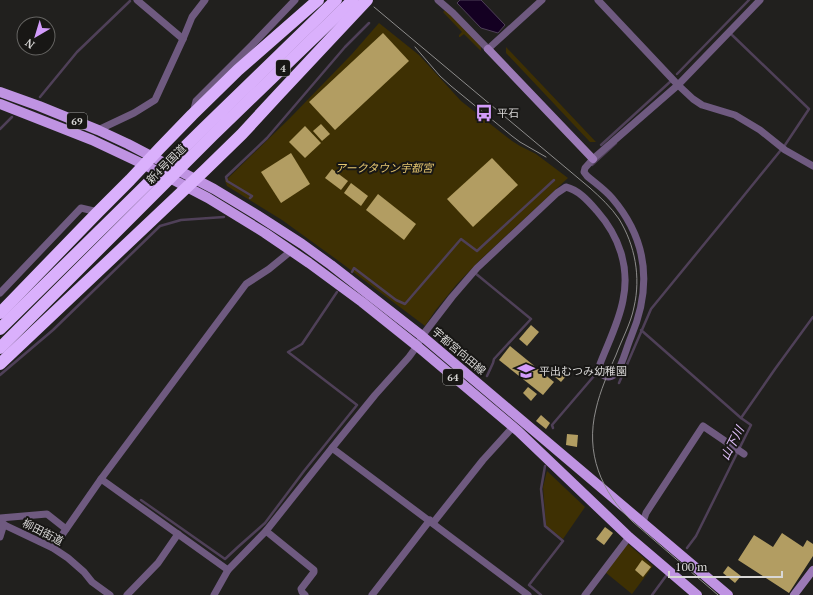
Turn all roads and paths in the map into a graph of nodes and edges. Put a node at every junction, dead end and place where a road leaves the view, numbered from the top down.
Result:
1 (137, 0) edge
2 (205, 0) edge
3 (295, 0) edge
4 (318, 0) edge
5 (336, 0) edge
6 (352, 0) edge
7 (367, 0) edge
8 (438, 0) edge
9 (542, 0) edge
10 (598, 0) edge
11 (760, 0) edge
12 (183, 39) junction
13 (488, 49) junction
14 (680, 87) junction
15 (0, 92) edge
16 (0, 104) edge
17 (192, 115) junction
18 (98, 130) junction
19 (208, 132) junction
20 (593, 159) junction
21 (149, 160) junction
22 (813, 166) edge
23 (191, 183) junction
24 (98, 212) junction
25 (128, 212) junction
26 (291, 251) junction
27 (0, 293) edge
28 (0, 313) edge
29 (0, 329) edge
30 (422, 336) junction
31 (416, 346) junction
32 (0, 348) edge
33 (0, 364) edge
34 (514, 427) junction
35 (332, 448) junction
36 (743, 453) dead end
37 (101, 480) junction
38 (1, 522) edge
39 (431, 522) junction
40 (643, 522) junction
41 (66, 528) junction
42 (266, 531) junction
43 (178, 534) junction
44 (0, 536) edge
45 (630, 537) junction
46 (53, 548) junction
47 (228, 570) junction
48 (813, 570) edge
49 (110, 595) edge
50 (127, 595) edge
51 (214, 595) edge
52 (305, 595) edge
53 (372, 595) edge
54 (527, 595) edge
55 (585, 595) edge
56 (697, 595) edge
57 (728, 595) edge
58 (794, 595) edge

1 - 12 street
2 - 12 street
3 - 17 street
4 - 17 highway
5 - 19 highway, 新4号国道 / 4
6 - 19 highway, 新4号国道 / 4
7 - 23 highway
8 - 13 street
9 - 13 street
10 - 14 street
11 - 14 street
12 - 18 street
13 - 20 street
14 - 20 street
14 - 22 street
15 - 18 main road, 69
16 - 21 main road, 69
17 - 21 highway
18 - 21 main road, 69
19 - 25 highway, 新4号国道 / 4
20 - 30 street
21 - 23 main road, 宇都宮向田線 / 64
21 - 24 highway
23 - 26 main road, 宇都宮向田線 / 64
23 - 30 main road, 宇都宮向田線 / 64
23 - 33 highway
24 - 27 street
24 - 28 highway
25 - 29 highway, 新4号国道 / 4
25 - 32 highway, 新4号国道 / 4
26 - 31 main road, 宇都宮向田線 / 64
26 - 37 street
30 - 31 street
30 - 40 main road, 宇都宮向田線 / 64
31 - 34 main road, 宇都宮向田線 / 64
31 - 35 street
34 - 39 street
34 - 45 main road, 宇都宮向田線 / 64
35 - 39 street
35 - 42 street
36 - 40 street
37 - 41 street
37 - 43 street
38 - 41 street
38 - 44 street
38 - 46 street, 柳田街道
39 - 53 street
39 - 54 street
40 - 57 main road, 宇都宮向田線 / 64
41 - 46 street
42 - 47 street
42 - 52 street
43 - 47 street
43 - 50 street
45 - 55 street
45 - 56 main road, 宇都宮向田線 / 64
46 - 49 street, 柳田街道
47 - 51 street
48 - 58 street

